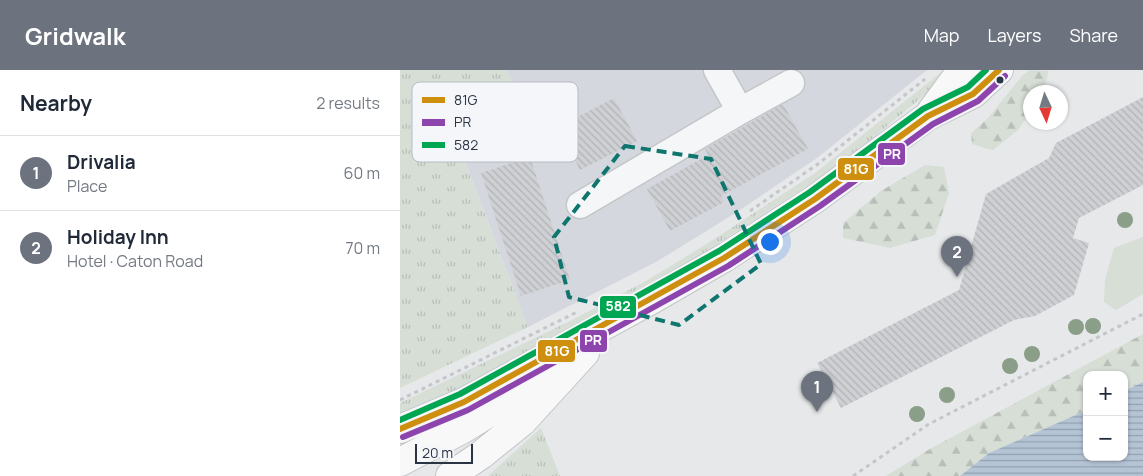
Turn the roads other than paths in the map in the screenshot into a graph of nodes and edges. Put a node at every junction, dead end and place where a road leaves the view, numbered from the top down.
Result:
1 (717, 70) edge
2 (965, 70) edge
3 (999, 70) edge
4 (790, 83) dead end
5 (740, 111) junction
6 (928, 116) junction
7 (580, 205) dead end
8 (653, 299) junction
9 (585, 352) junction
10 (400, 429) edge
11 (402, 461) edge
12 (450, 476) edge

1 - 5 lane
2 - 6 main road
3 - 6 main road
4 - 5 lane
5 - 7 lane
6 - 8 main road
8 - 9 main road
8 - 10 main road
9 - 11 main road
9 - 12 main road

